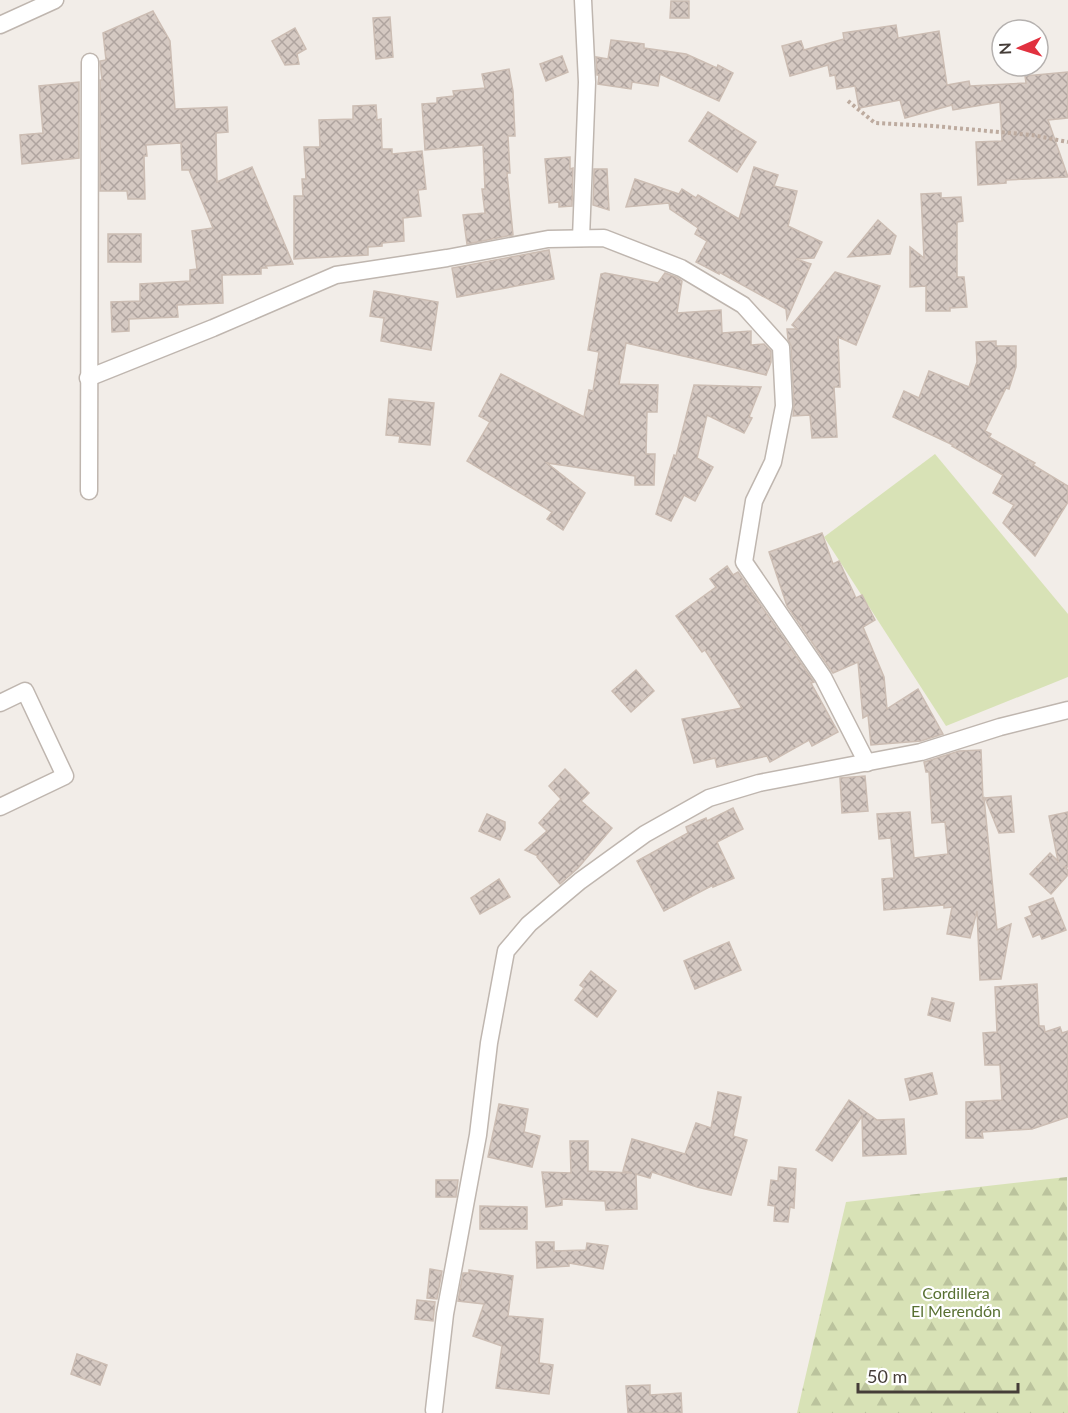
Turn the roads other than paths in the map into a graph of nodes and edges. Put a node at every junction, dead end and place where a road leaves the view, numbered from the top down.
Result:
1 (55, 0) edge
2 (583, 0) edge
3 (0, 25) edge
4 (90, 62) dead end
5 (581, 238) junction
6 (88, 378) junction
7 (88, 491) dead end
8 (0, 703) edge
9 (1068, 710) edge
10 (867, 763) junction
11 (0, 807) edge
12 (434, 1410) dead end

1 - 3 street
2 - 5 street
4 - 6 street
5 - 6 street
5 - 10 street
6 - 7 street
8 - 11 street
9 - 10 street
10 - 12 street

